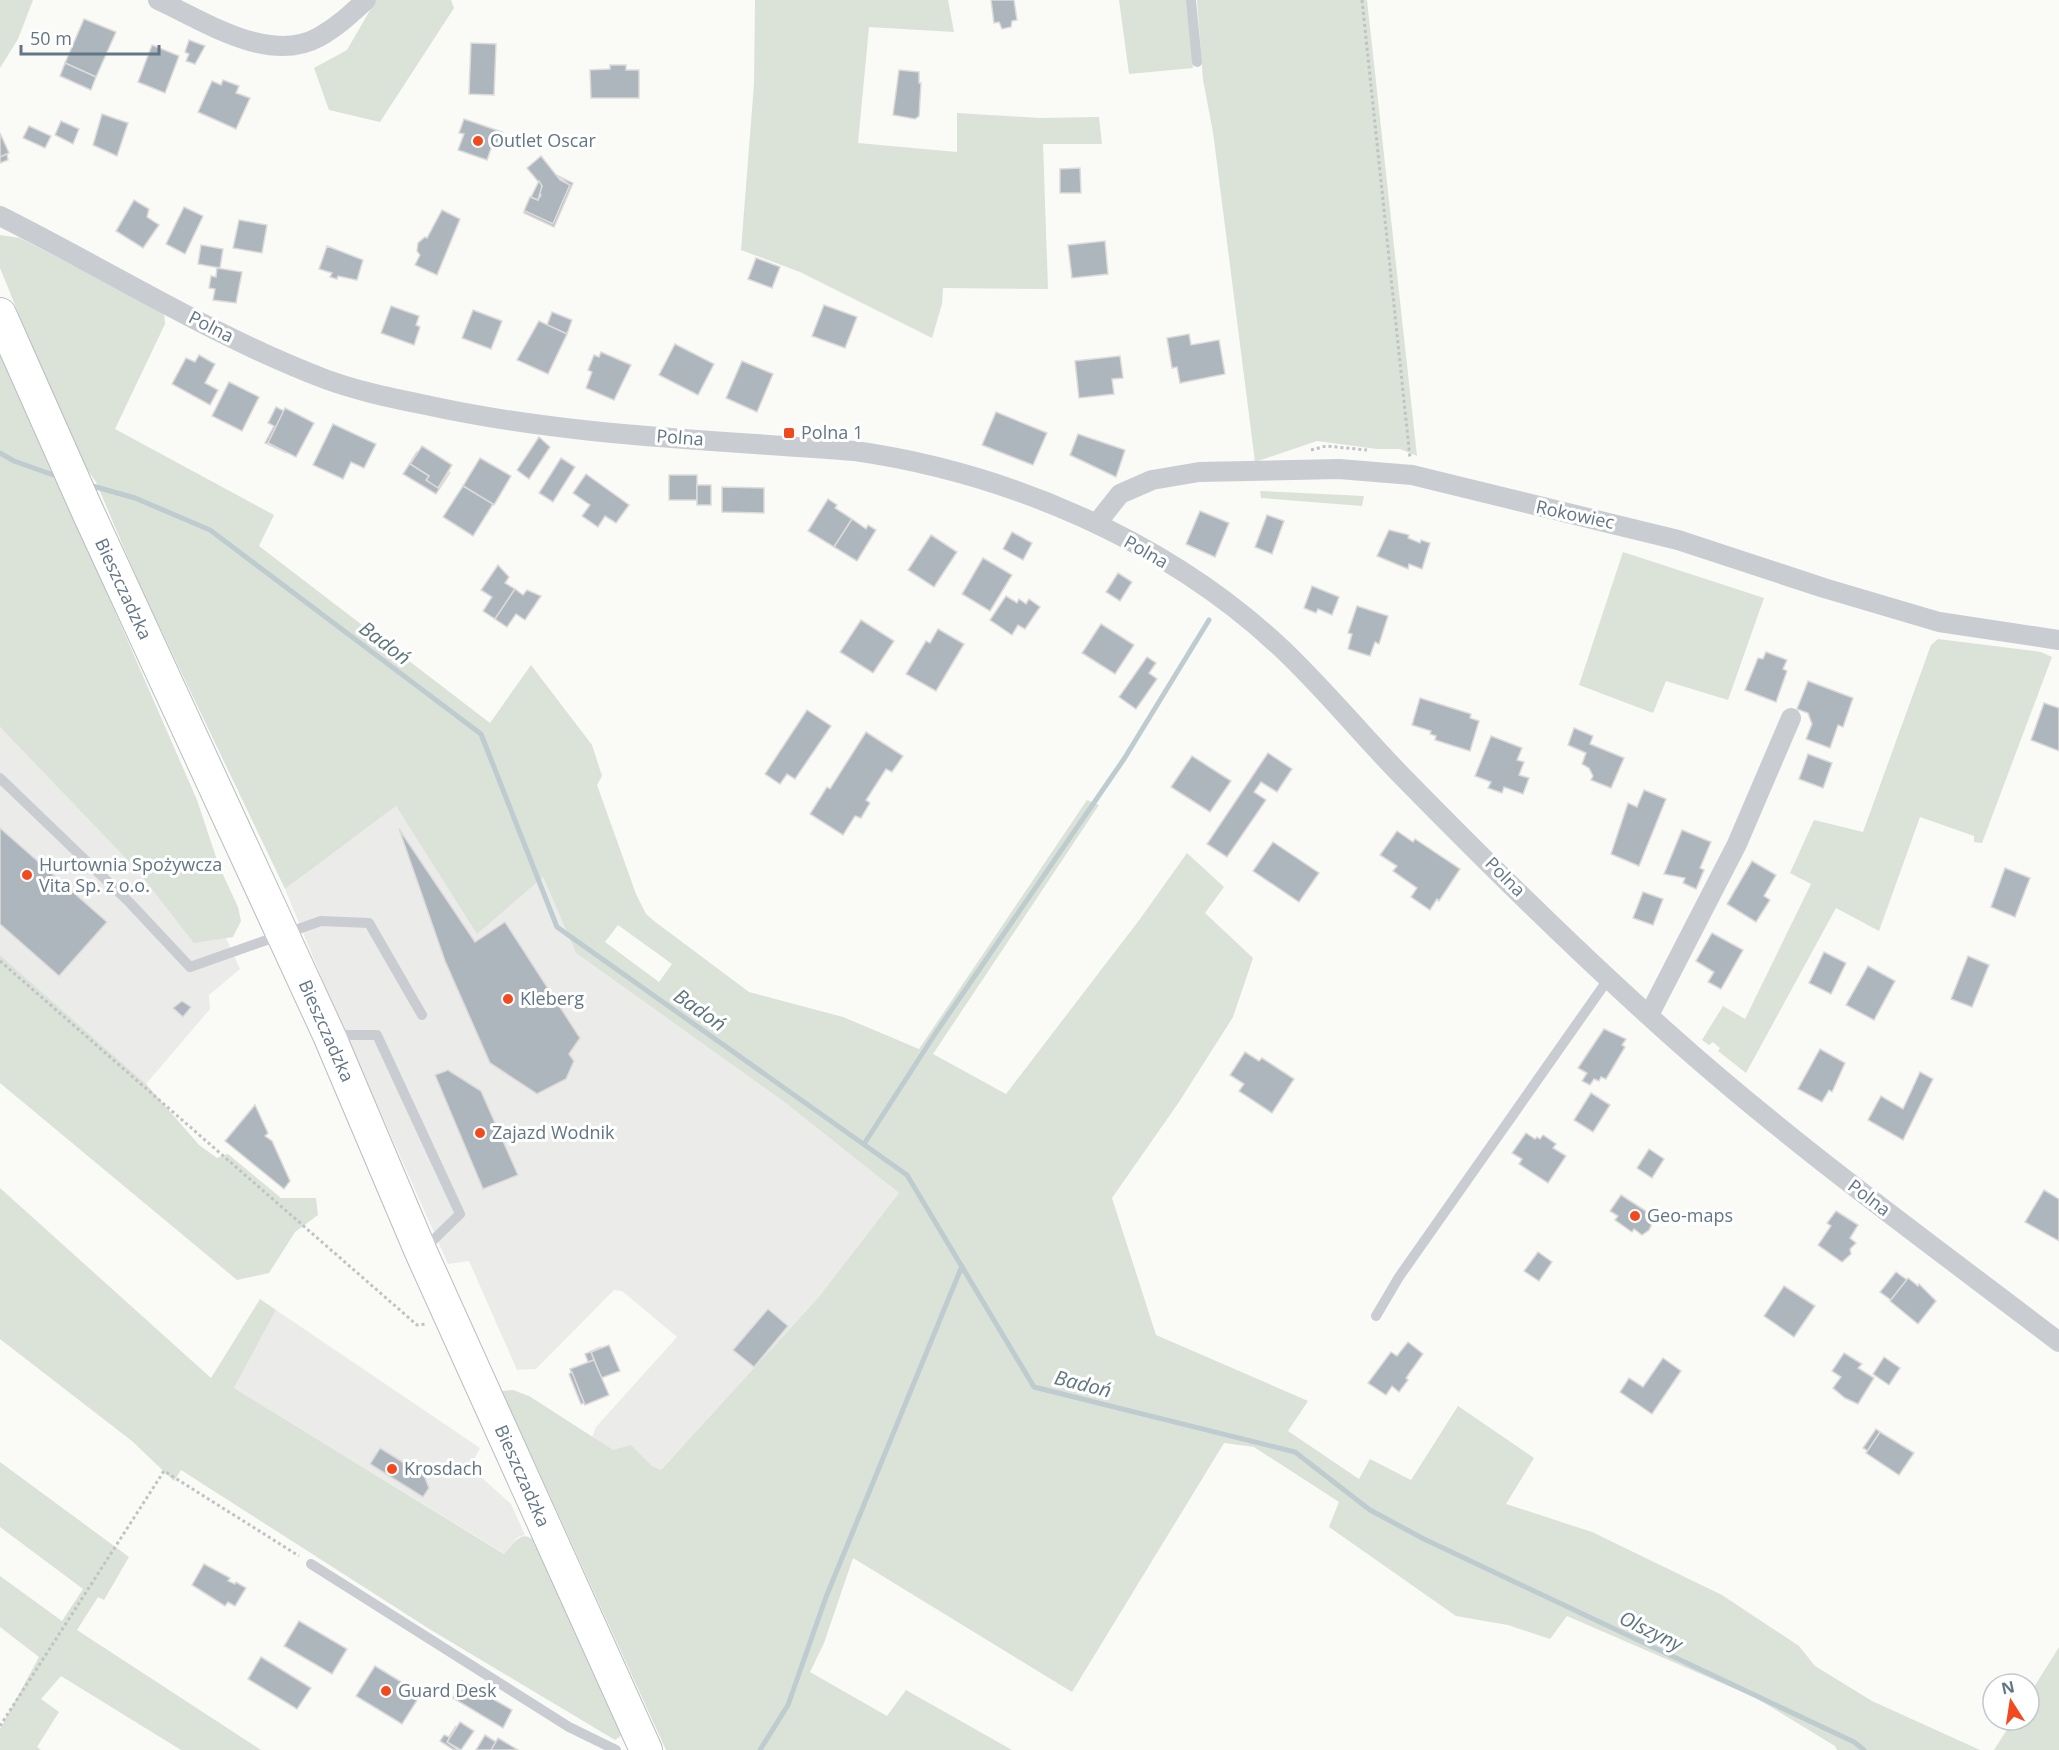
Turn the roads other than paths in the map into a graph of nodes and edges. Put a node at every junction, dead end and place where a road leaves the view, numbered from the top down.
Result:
1 (158, 0) edge
2 (366, 0) edge
3 (1191, 0) edge
4 (1197, 62) dead end
5 (0, 216) edge
6 (0, 314) edge
7 (1097, 523) junction
8 (2059, 640) edge
9 (1791, 718) dead end
10 (0, 778) edge
11 (283, 936) junction
12 (1610, 978) junction
13 (423, 1015) dead end
14 (1649, 1015) junction
15 (329, 1035) junction
16 (421, 1252) junction
17 (1376, 1316) dead end
18 (2059, 1342) edge
19 (311, 1564) road end
20 (616, 1750) edge
21 (646, 1750) edge

1 - 2 street
3 - 4 lane
5 - 7 street, Polna
6 - 11 main road, Bieszczadzka
7 - 8 street, Rokowiec
7 - 12 street, Polna
9 - 14 street
10 - 11 lane
11 - 13 lane
11 - 15 main road, Bieszczadzka
12 - 14 street, Polna
12 - 17 lane
14 - 18 street, Polna
15 - 16 main road, Bieszczadzka
15 - 16 lane
16 - 21 main road, Bieszczadzka
19 - 20 lane

